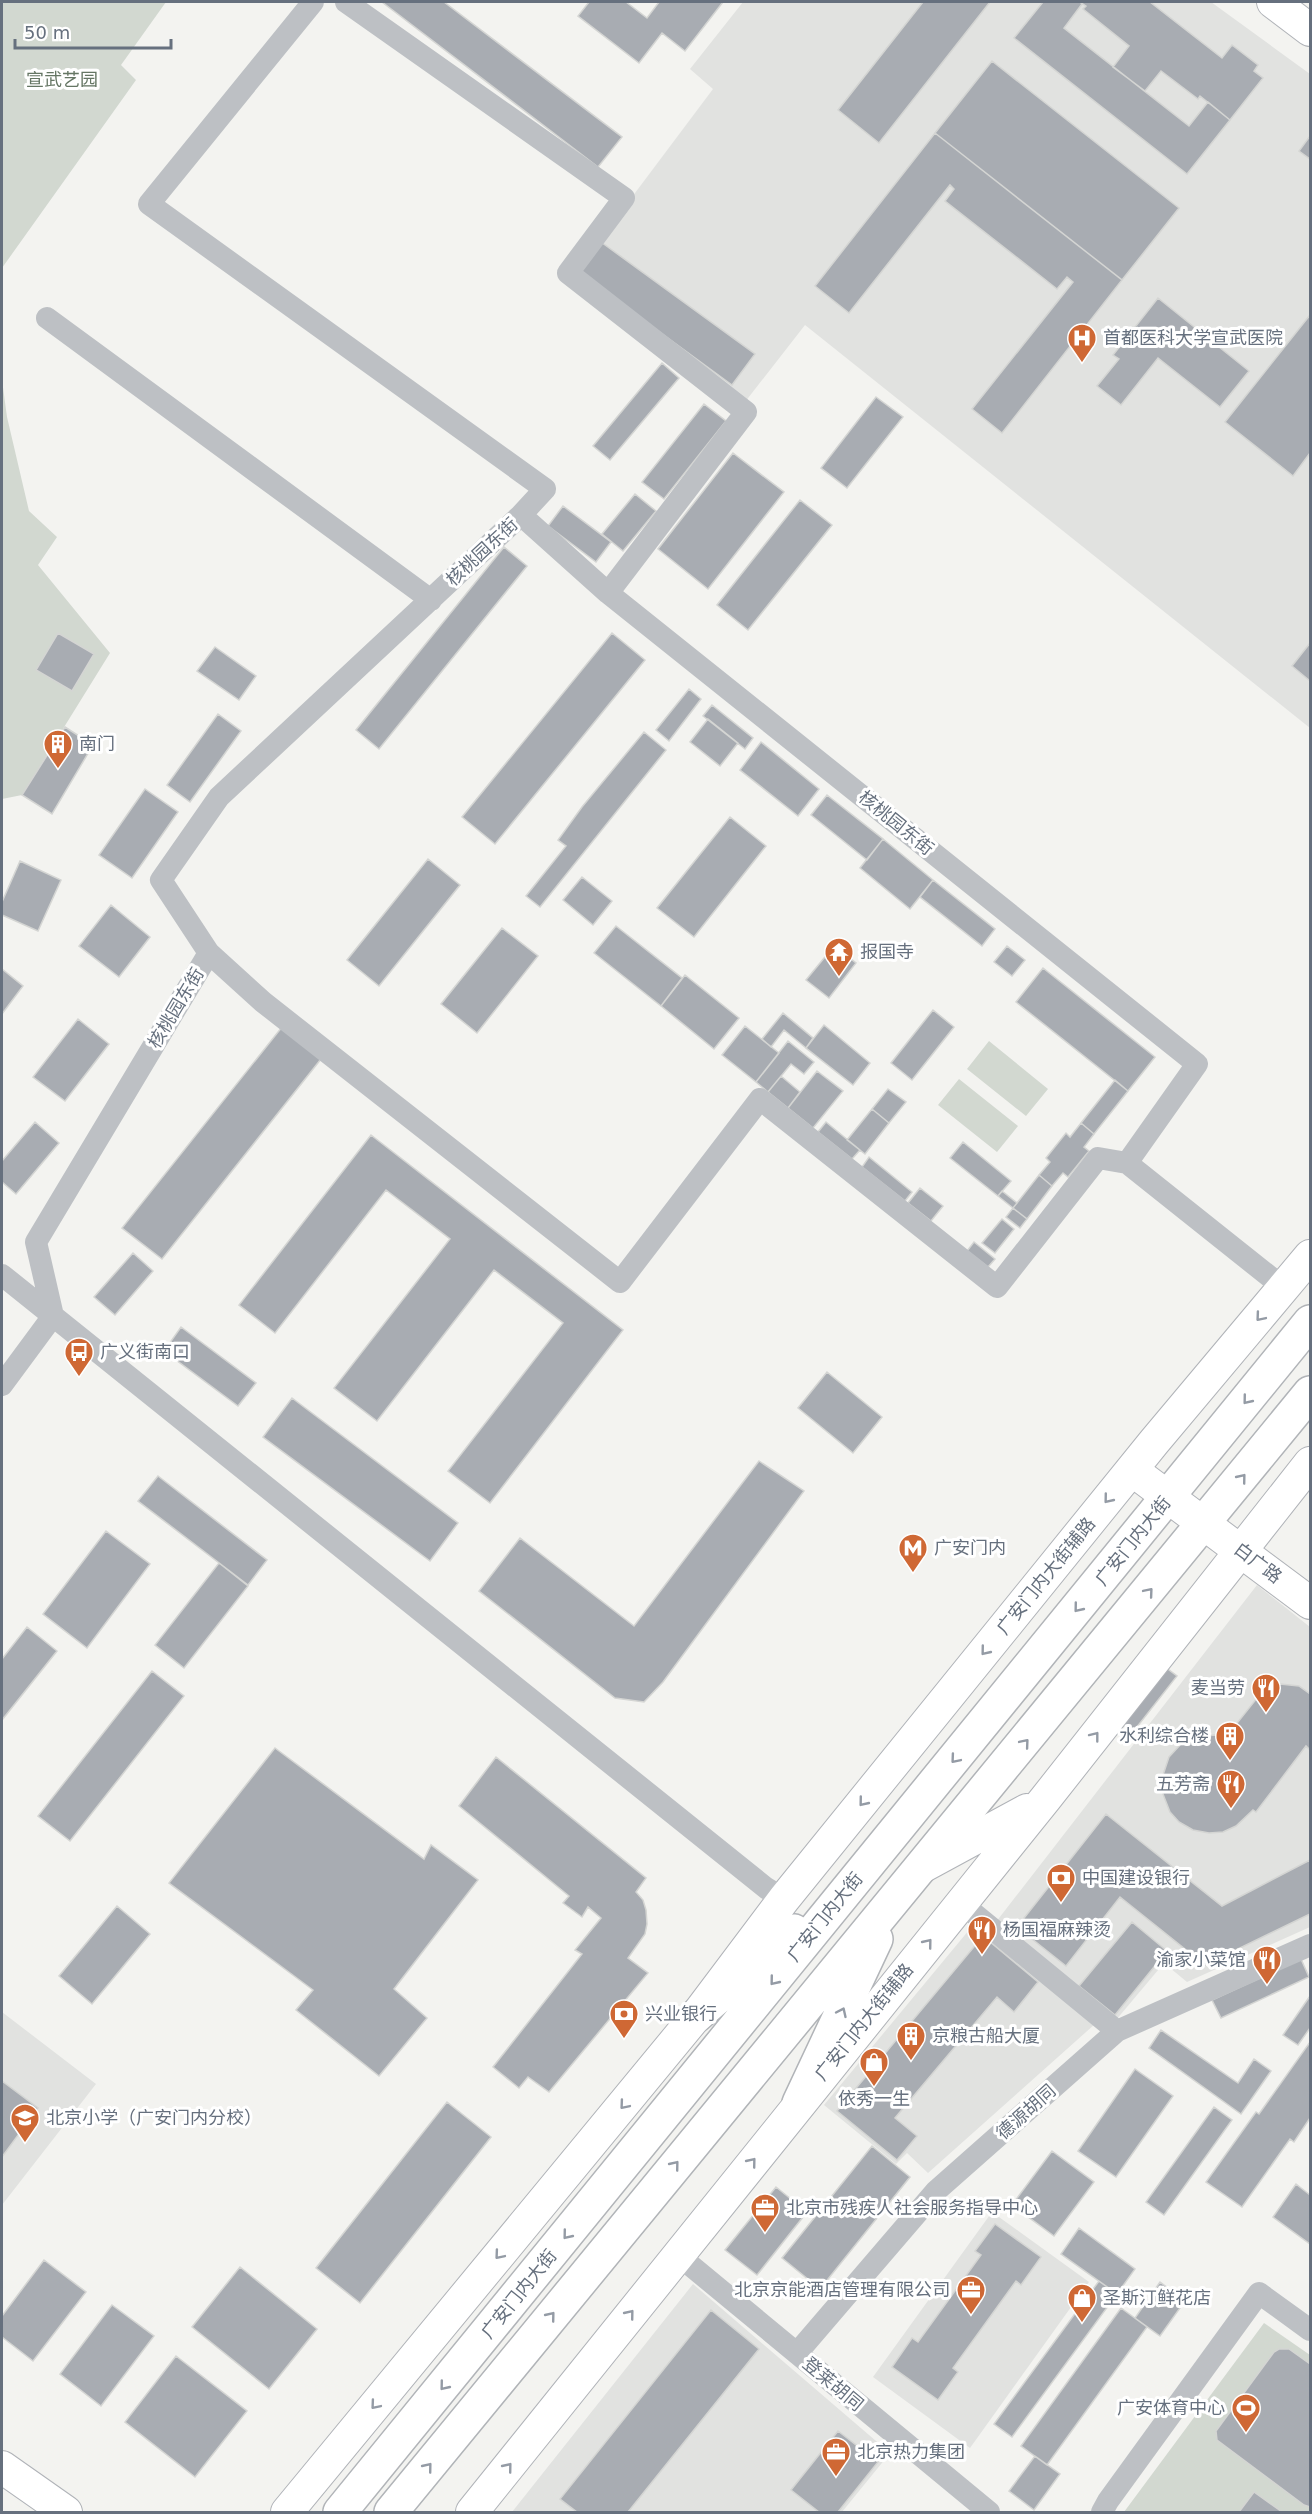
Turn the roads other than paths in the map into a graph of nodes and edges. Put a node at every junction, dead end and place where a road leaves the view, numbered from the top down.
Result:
1 (314, 2) edge
2 (346, 2) edge
3 (1273, 2) edge
4 (1311, 30) edge
5 (47, 318) dead end
6 (521, 515) junction
7 (608, 593) junction
8 (431, 600) junction
9 (209, 953) junction
10 (1127, 1163) junction
11 (1311, 1256) edge
12 (2, 1275) edge
13 (1284, 1288) junction
14 (53, 1316) junction
15 (1311, 1322) edge
16 (2, 1385) edge
17 (1311, 1393) edge
18 (1311, 1462) edge
19 (1132, 1470) junction
20 (1168, 1497) junction
21 (1205, 1523) junction
22 (1240, 1550) junction
23 (1311, 1603) edge
24 (1046, 1798) junction
25 (920, 1868) junction
26 (863, 1870) junction
27 (897, 1894) junction
28 (784, 1899) junction
29 (961, 1904) junction
30 (1311, 1945) edge
31 (696, 2016) junction
32 (1117, 2031) junction
33 (799, 2103) junction
34 (678, 2255) junction
35 (1311, 2330) edge
36 (797, 2354) junction
37 (2, 2467) edge
38 (66, 2512) edge
39 (287, 2512) edge
40 (340, 2512) edge
41 (391, 2512) edge
42 (472, 2512) edge
43 (989, 2512) edge
44 (1102, 2512) edge

1 - 6 street
2 - 7 street
3 - 4 street
5 - 8 street
6 - 7 street, 核桃园东街
6 - 8 street, 核桃园东街
7 - 10 street, 核桃园东街
8 - 9 street, 核桃园东街
9 - 10 street
9 - 14 street, 核桃园东街
10 - 13 street
11 - 13 street, 广安门内大街辅路
12 - 14 street
13 -> 19 street, 广安门内大街辅路
14 - 16 street
14 - 28 street
15 -> 20 main road, 广安门内大街
21 -> 17 main road
18 - 22 street, 广安门内大街辅路
19 - 20 street, 白广路
19 -> 28 street, 广安门内大街辅路
20 - 21 street, 白广路
20 -> 26 main road, 广安门内大街
21 - 22 street, 白广路
25 -> 21 main road
22 - 23 street, 白广路
24 -> 22 street, 广安门内大街辅路
24 - 25 street
24 - 29 street, 广安门内大街辅路
25 - 27 main road
26 - 31 main road
26 -> 40 main road, 广安门内大街
33 -> 27 main road
41 -> 27 main road
28 - 31 street
29 - 32 street
33 -> 29 street, 广安门内大街辅路
30 - 32 street, 德源胡同
31 -> 39 street
32 - 36 street, 德源胡同
34 -> 33 street
34 - 36 street, 登莱胡同
42 -> 34 street
35 - 44 street
36 - 43 street, 登莱胡同
37 - 38 street

